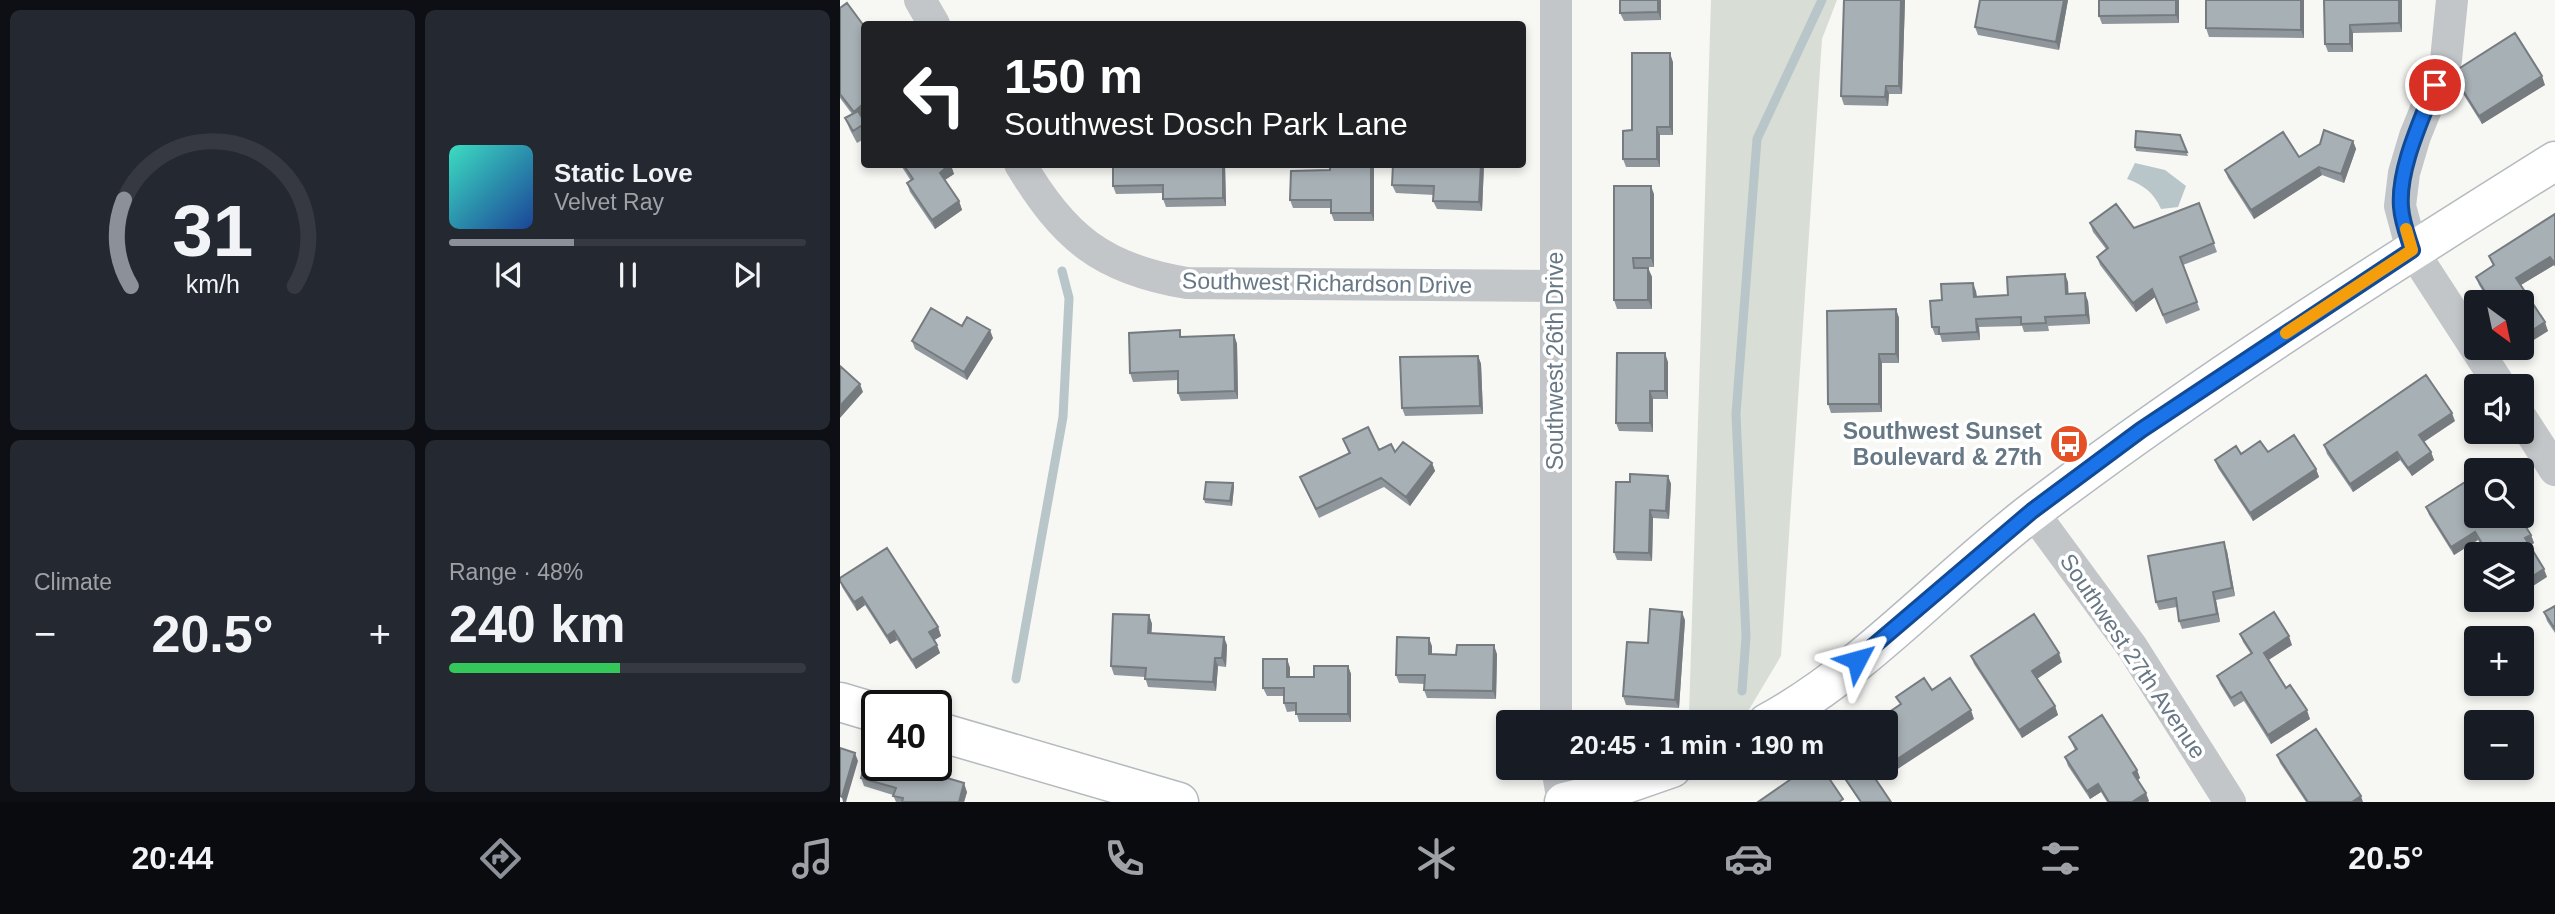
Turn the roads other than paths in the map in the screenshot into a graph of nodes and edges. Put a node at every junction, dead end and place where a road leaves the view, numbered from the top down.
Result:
1 (919, 0) edge
2 (1556, 0) edge
3 (2452, 0) edge
4 (932, 21) edge
5 (2555, 161) edge
6 (1022, 168) edge
7 (2412, 250) junction
8 (1555, 286) junction
9 (2493, 374) edge
10 (2534, 438) edge
11 (2555, 470) edge
12 (2032, 511) junction
13 (840, 702) edge
14 (861, 708) edge
15 (1556, 710) edge
16 (1788, 710) edge
17 (952, 736) edge
18 (1559, 780) edge
19 (1634, 780) edge
20 (1171, 802) edge
21 (1564, 802) edge
22 (2231, 802) edge

1 - 4 street
2 - 8 street, Southwest 26th Drive
3 - 7 street
5 - 7 street
6 - 8 street, Southwest Richardson Drive
7 - 9 street
7 - 12 street
8 - 15 street, Southwest 26th Drive
10 - 11 street
12 - 16 street
12 - 22 street, Southwest 27th Avenue
13 - 14 street
17 - 20 street
18 - 21 street
19 - 21 street

